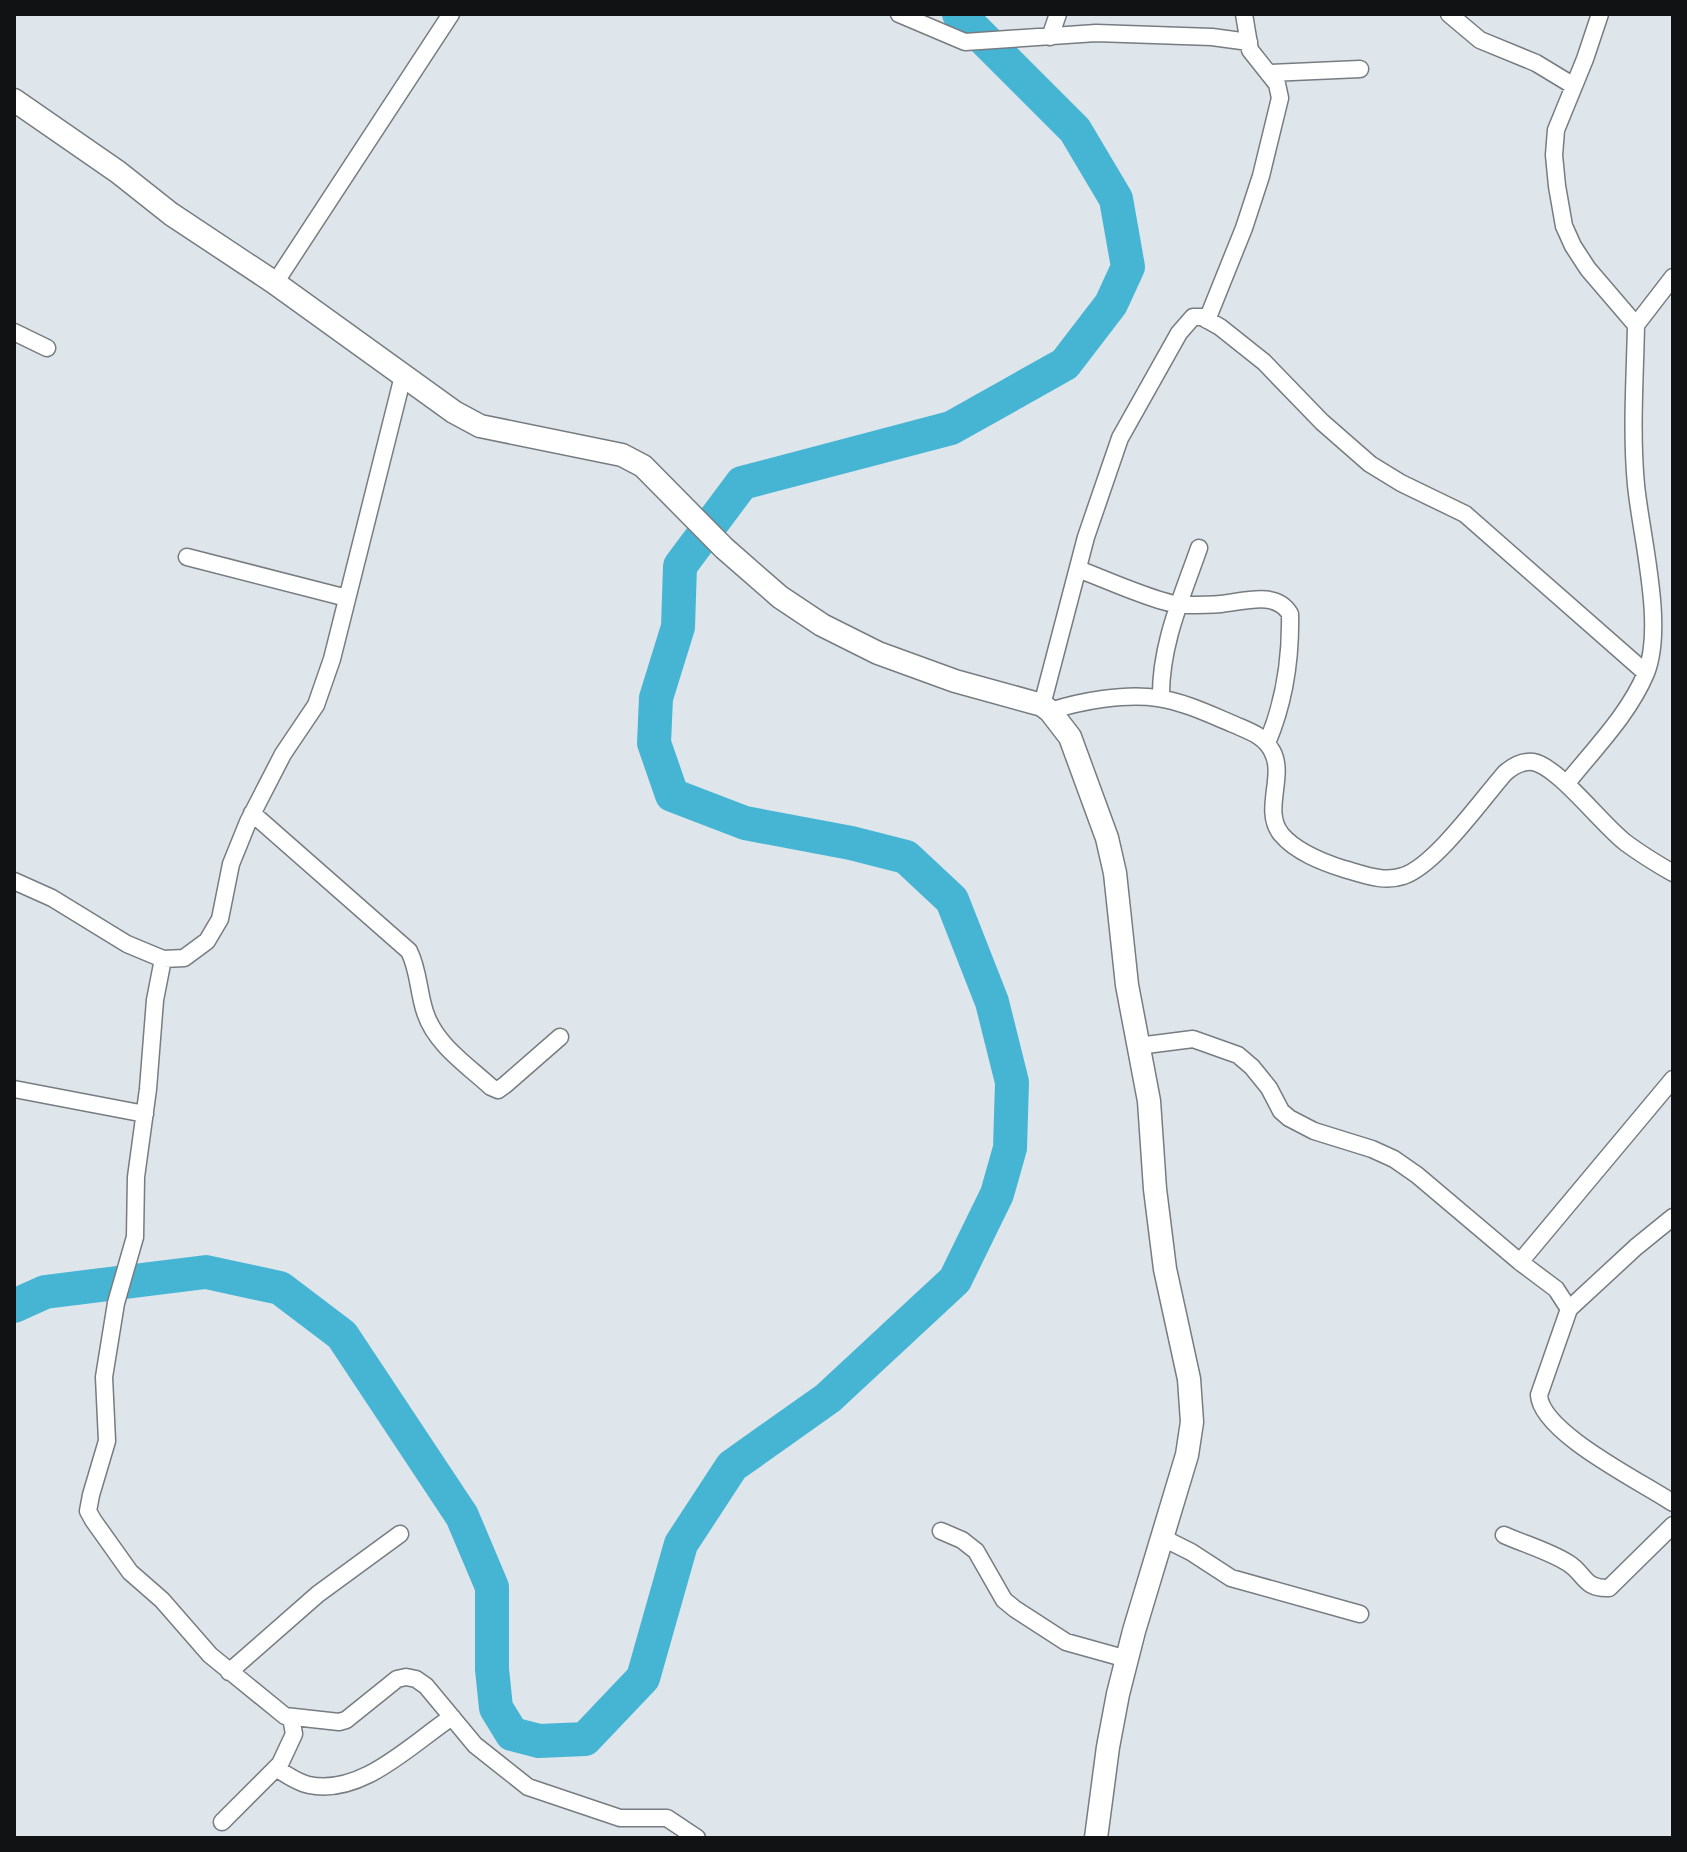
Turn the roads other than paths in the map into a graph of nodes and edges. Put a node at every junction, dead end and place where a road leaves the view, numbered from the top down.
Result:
1 (451, 14) edge
2 (899, 14) edge
3 (1058, 14) edge
4 (1244, 14) edge
5 (1449, 14) edge
6 (1600, 14) edge
7 (1050, 37) junction
8 (1249, 42) junction
9 (1360, 69) dead end
10 (1268, 73) junction
11 (1574, 86) junction
12 (14, 100) edge
13 (1673, 277) edge
14 (275, 283) junction
15 (1207, 320) junction
16 (1636, 325) junction
17 (14, 332) edge
18 (47, 348) dead end
19 (403, 376) junction
20 (1199, 548) dead end
21 (187, 557) dead end
22 (1078, 569) junction
23 (347, 598) junction
24 (1178, 606) junction
25 (1646, 673) junction
26 (1161, 698) junction
27 (1046, 708) junction
28 (1267, 743) junction
29 (1567, 783) junction
30 (252, 813) junction
31 (1673, 873) edge
32 (14, 881) edge
33 (163, 959) junction
34 (560, 1037) dead end
35 (1138, 1046) junction
36 (1673, 1079) edge
37 (14, 1089) edge
38 (145, 1114) junction
39 (1673, 1217) edge
40 (1520, 1262) junction
41 (1569, 1309) junction
42 (1673, 1503) edge
43 (1673, 1525) edge
44 (941, 1531) dead end
45 (400, 1534) dead end
46 (1504, 1535) dead end
47 (1161, 1537) junction
48 (1360, 1614) dead end
49 (1127, 1659) junction
50 (229, 1672) junction
51 (291, 1717) junction
52 (452, 1717) junction
53 (276, 1768) junction
54 (222, 1822) dead end
55 (697, 1838) edge
56 (1096, 1838) edge

1 - 14 street
2 - 7 street
3 - 7 street
4 - 8 street
5 - 11 street
6 - 11 street
7 - 8 street
8 - 10 street
9 - 10 street
10 - 15 street
11 - 16 street
12 - 14 street
13 - 16 street
14 - 19 street
15 - 22 street
15 - 25 street
16 - 25 street
17 - 18 street
19 - 23 street
19 - 27 street
20 - 24 street
21 - 23 street
22 - 24 street
22 - 27 street
23 - 30 street
24 - 26 street
24 - 28 street
25 - 29 street
26 - 27 street
26 - 28 street
27 - 35 street
28 - 29 street
29 - 31 street
30 - 33 street
30 - 34 street
32 - 33 street
33 - 38 street
35 - 40 street
35 - 47 street
36 - 40 street
37 - 38 street
38 - 50 street
39 - 41 street
40 - 41 street
41 - 42 street
43 - 46 street
44 - 49 street
45 - 50 street
47 - 48 street
47 - 49 street
49 - 56 street
50 - 51 street
51 - 52 street
51 - 53 street
52 - 53 street
52 - 55 street
53 - 54 street

